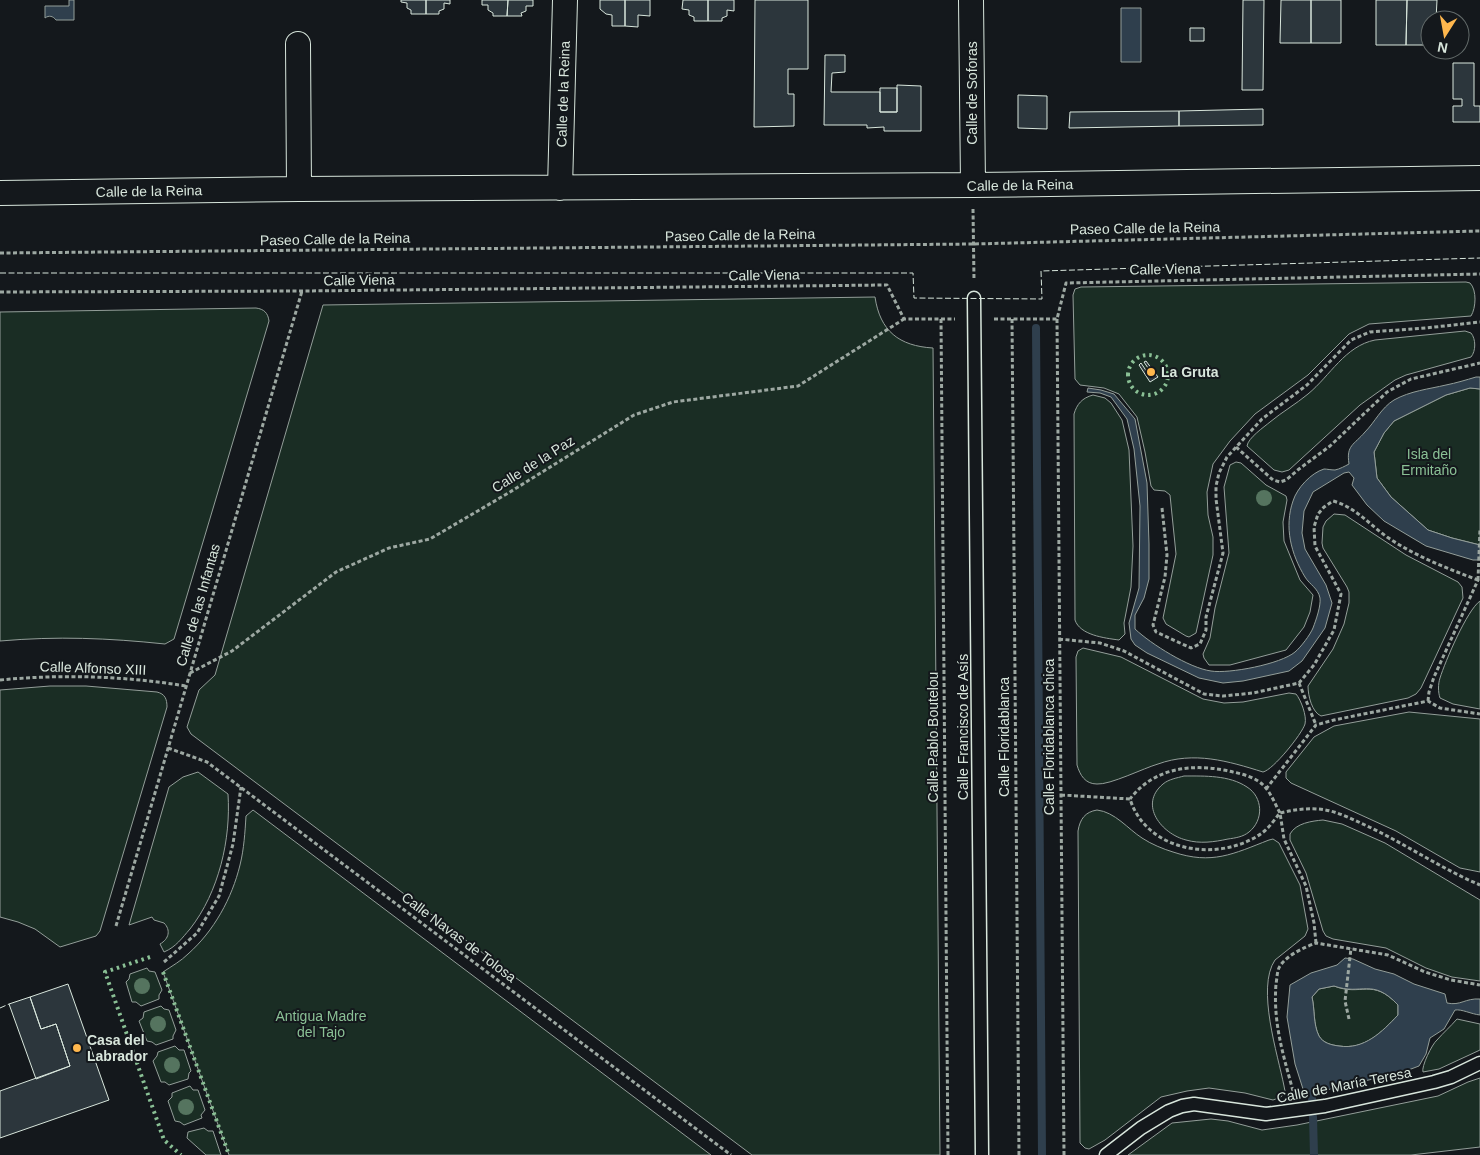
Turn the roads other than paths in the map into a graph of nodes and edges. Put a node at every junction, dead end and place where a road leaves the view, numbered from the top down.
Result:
1 (565, 0) edge
2 (971, 0) edge
3 (298, 44) dead end
4 (1480, 178) edge
5 (560, 188) junction
6 (299, 189) junction
7 (0, 193) edge
8 (969, 196) junction
9 (974, 298) road end
10 (1480, 1063) edge
11 (982, 1155) edge
12 (1106, 1155) edge

1 - 5 street, Calle de la Reina
2 - 8 street, Calle de Soforas
3 - 6 street
4 - 8 street, Calle de la Reina
5 - 6 street, Calle de la Reina
5 - 8 street, Calle de la Reina
6 - 7 street, Calle de la Reina
9 - 11 lane, Calle Francisco de Asís
10 - 12 lane, Calle de María Teresa

